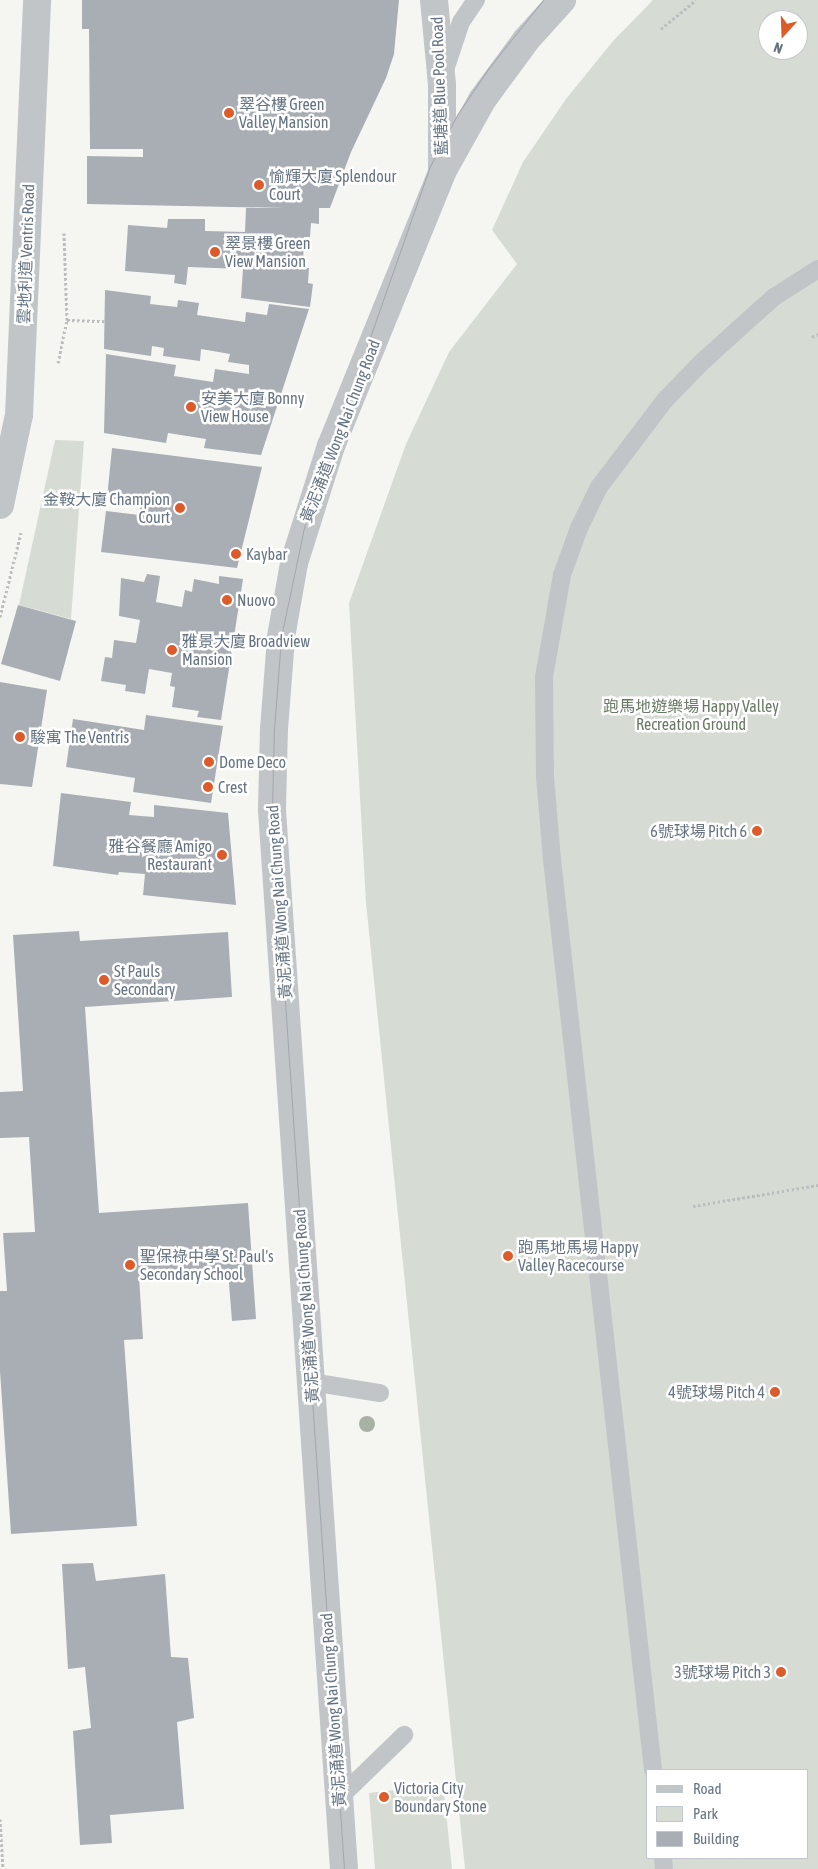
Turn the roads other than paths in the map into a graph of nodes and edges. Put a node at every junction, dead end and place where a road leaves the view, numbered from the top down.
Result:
1 (37, 0) edge
2 (476, 0) edge
3 (562, 0) edge
4 (439, 6) edge
5 (442, 84) junction
6 (442, 172) junction
7 (818, 269) edge
8 (0, 505) edge
9 (311, 1382) junction
10 (380, 1393) dead end
11 (404, 1735) dead end
12 (653, 1769) edge
13 (339, 1798) junction
14 (344, 1869) edge

1 - 8 street, 雲地利道 Ventris Road
2 - 5 lane
3 - 6 street, 黃泥涌道 Wong Nai Chung Road
4 - 5 street, 藍塘道 Blue Pool Road
5 - 6 street, 藍塘道 Blue Pool Road
6 - 9 street, 黃泥涌道 Wong Nai Chung Road
7 - 12 lane
9 - 10 lane
9 - 13 street, 黃泥涌道 Wong Nai Chung Road
11 - 13 lane
13 - 14 street, 黃泥涌道 Wong Nai Chung Road

